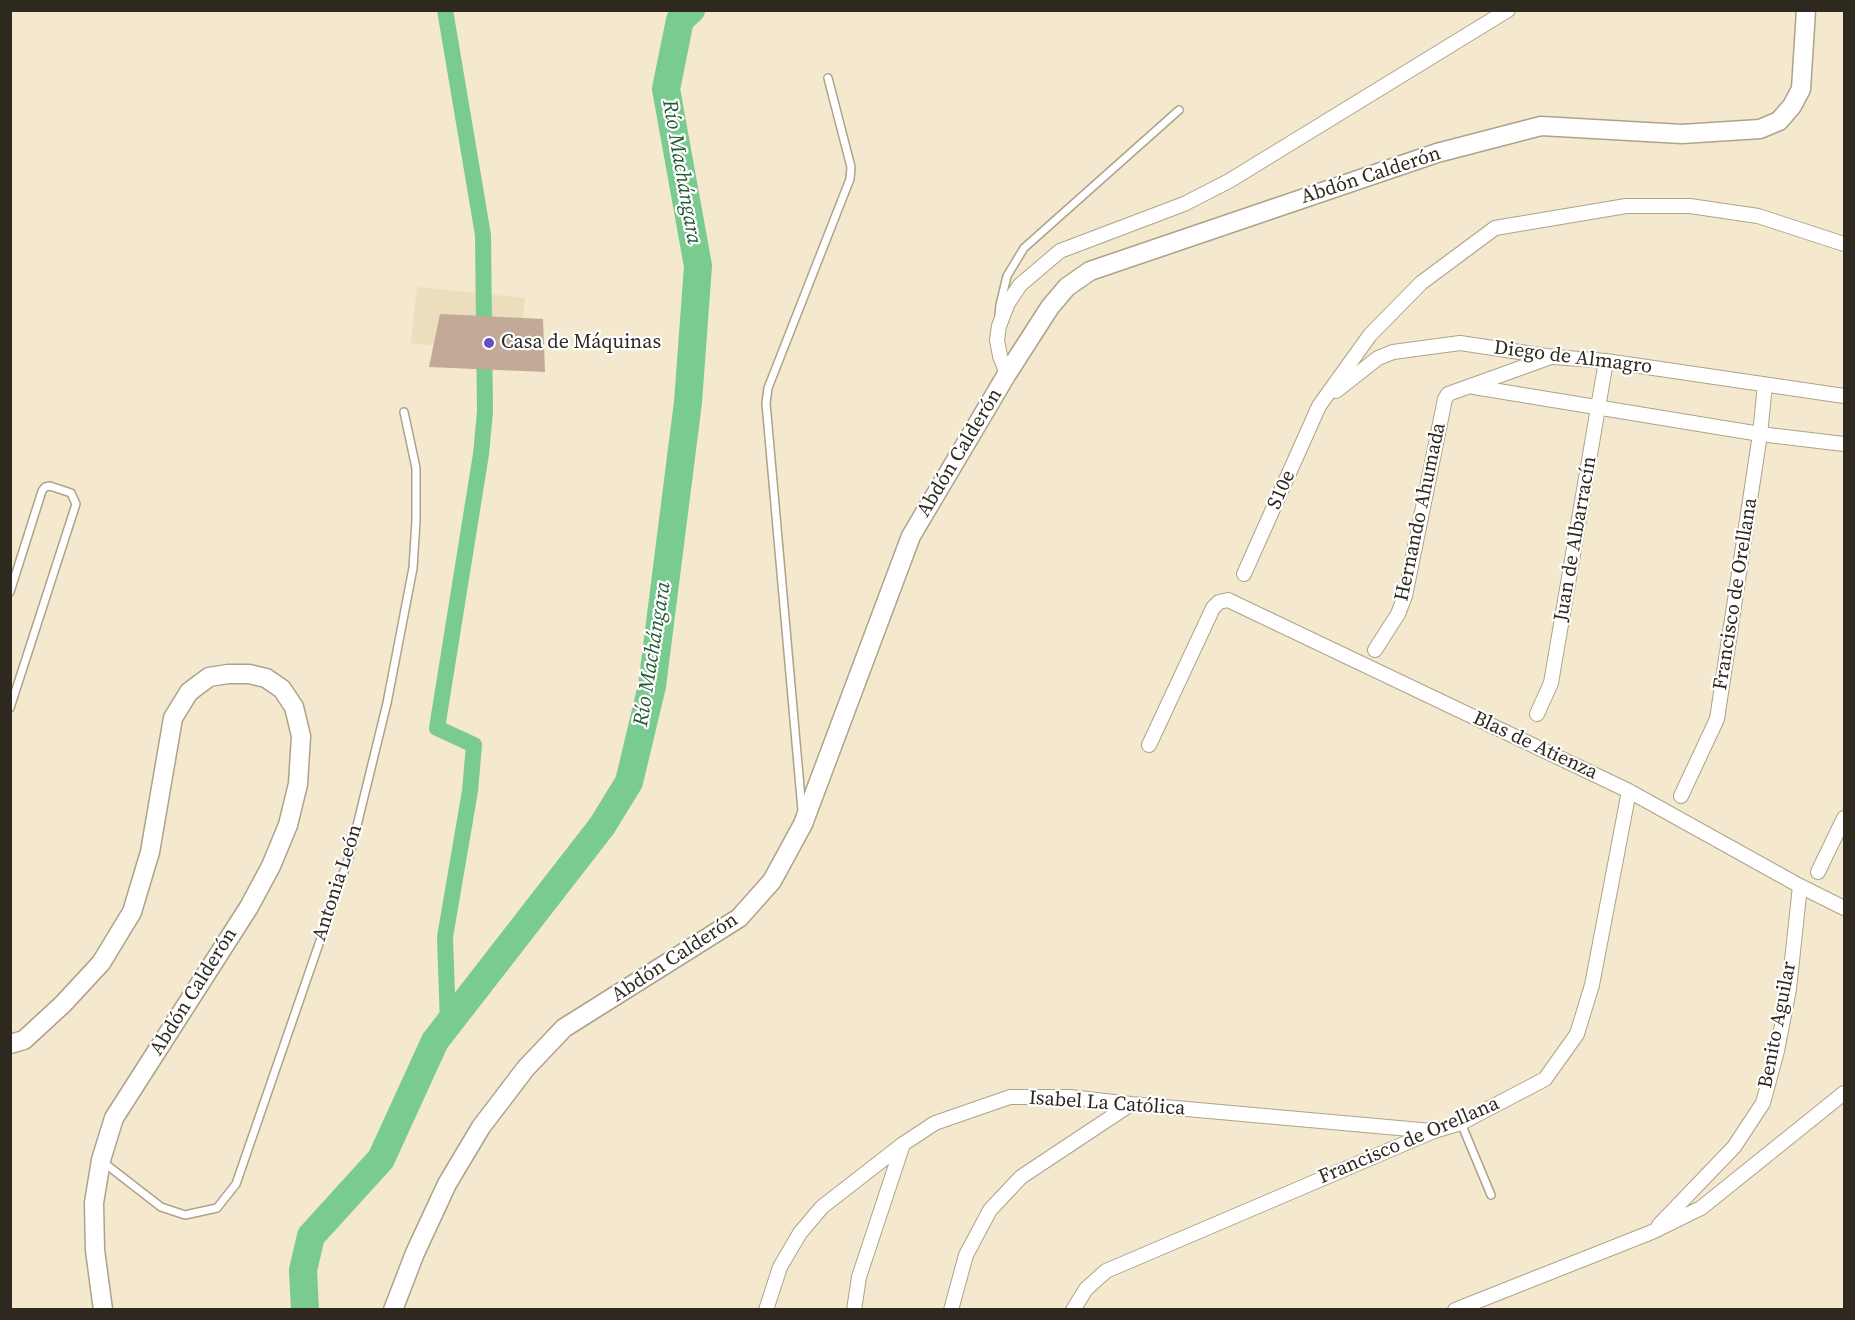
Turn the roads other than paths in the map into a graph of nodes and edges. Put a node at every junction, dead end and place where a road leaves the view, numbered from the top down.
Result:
1 (1508, 10) edge
2 (1806, 10) edge
3 (828, 78) dead end
4 (1179, 110) dead end
5 (1845, 244) edge
6 (999, 327) junction
7 (1553, 357) junction
8 (1606, 361) junction
9 (1007, 374) junction
10 (1765, 385) junction
11 (1472, 387) junction
12 (1845, 396) edge
13 (1319, 406) junction
14 (1598, 408) junction
15 (404, 412) dead end
16 (1760, 434) junction
17 (1845, 444) edge
18 (1245, 574) dead end
19 (10, 592) edge
20 (1375, 650) dead end
21 (10, 708) edge
22 (1537, 714) dead end
23 (1149, 745) dead end
24 (1629, 791) junction
25 (1680, 796) dead end
26 (1845, 818) edge
27 (803, 824) junction
28 (1818, 872) dead end
29 (1800, 886) junction
30 (1845, 908) edge
31 (10, 1044) edge
32 (1845, 1093) edge
33 (1131, 1104) junction
34 (1461, 1123) junction
35 (1434, 1131) junction
36 (903, 1144) junction
37 (101, 1160) junction
38 (1491, 1195) dead end
39 (1652, 1232) junction
40 (103, 1310) edge
41 (393, 1310) edge
42 (765, 1310) edge
43 (854, 1310) edge
44 (951, 1310) edge
45 (1073, 1310) edge
46 (1455, 1310) edge

1 - 6 street
2 - 9 street, Abdón Calderón
3 - 27 lane
4 - 6 lane
5 - 13 street, S10e
6 - 9 street
7 - 8 street, Diego de Almagro
7 - 11 street
7 - 13 street, Diego de Almagro
8 - 10 street, Diego de Almagro
8 - 14 street, Juan de Albarracín
9 - 27 street, Abdón Calderón
10 - 12 street, Diego de Almagro
10 - 16 street, Francisco de Orellana
11 - 14 street
11 - 20 street, Hernando Ahumada
13 - 18 street, S10e
14 - 16 street
14 - 22 street, Juan de Albarracín
15 - 37 lane, Antonia León
16 - 17 street
16 - 25 street, Francisco de Orellana
19 - 21 lane
23 - 24 street, Blas de Atienza
24 - 29 street, Blas de Atienza
24 - 34 street, Francisco de Orellana
26 - 28 street
27 - 41 street, Abdón Calderón
29 - 30 street, Blas de Atienza
29 - 39 street, Benito Aguilar
31 - 37 street, Abdón Calderón
32 - 39 street
33 - 35 street, Isabel La Católica
33 - 36 street, Isabel La Católica
33 - 44 street
34 - 35 street, Francisco de Orellana
34 - 38 lane
35 - 45 street, Francisco de Orellana
36 - 42 street, Isabel La Católica
36 - 43 street
37 - 40 street, Abdón Calderón
39 - 46 street

